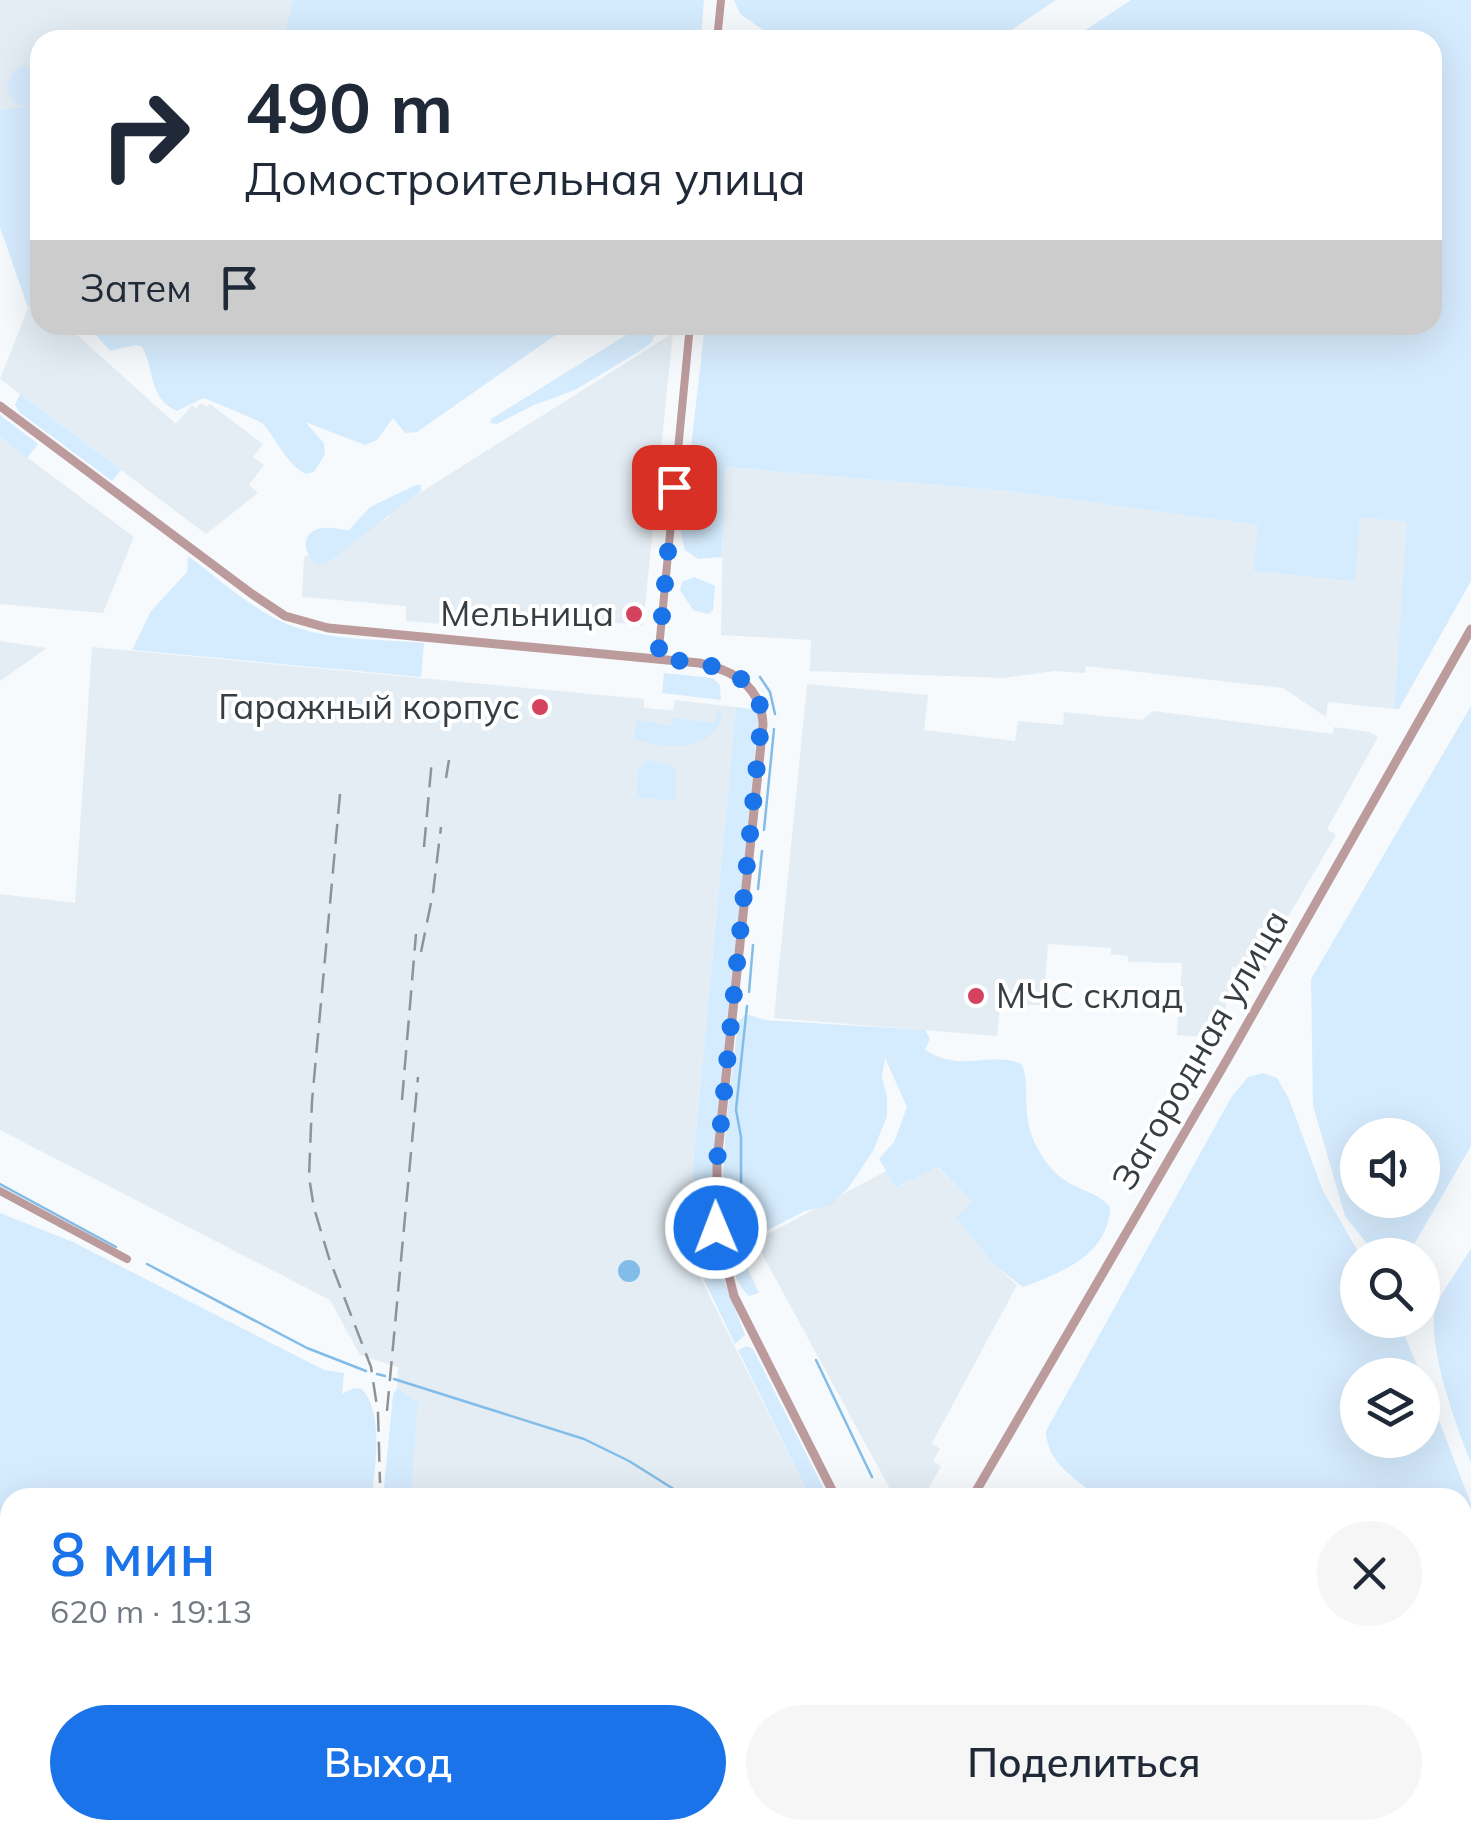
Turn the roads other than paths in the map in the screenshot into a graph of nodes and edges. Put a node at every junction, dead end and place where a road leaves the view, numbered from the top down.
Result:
1 (721, 0) edge
2 (718, 30) edge
3 (689, 335) edge
4 (0, 406) edge
5 (1471, 628) edge
6 (658, 659) junction
7 (0, 1191) edge
8 (128, 1258) dead end
9 (831, 1488) edge
10 (978, 1488) edge

1 - 2 street
3 - 6 street
4 - 6 street
5 - 10 street, Загородная улица
6 - 9 street
7 - 8 street

